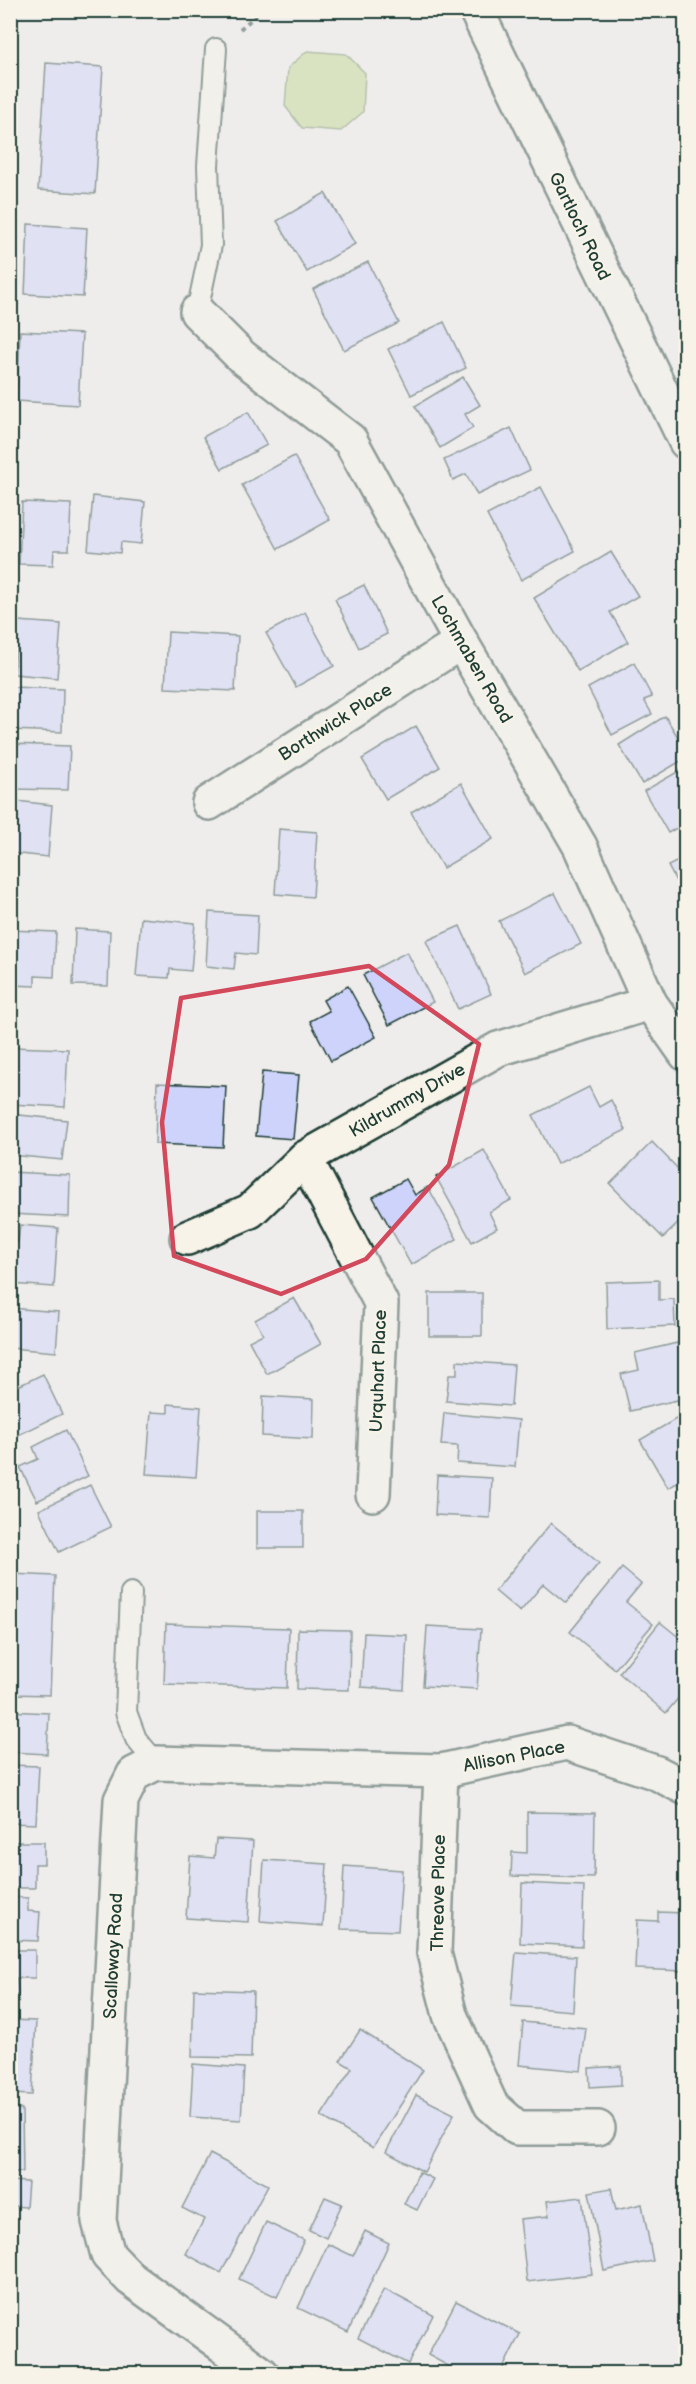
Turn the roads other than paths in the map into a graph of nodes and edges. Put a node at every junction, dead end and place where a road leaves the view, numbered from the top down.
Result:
1 (476, 10) edge
2 (216, 49) dead end
3 (197, 312) joint
4 (686, 442) edge
5 (461, 642) junction
6 (209, 803) dead end
7 (650, 1003) junction
8 (686, 1054) edge
9 (305, 1158) junction
10 (187, 1238) dead end
11 (373, 1494) dead end
12 (131, 1593) dead end
13 (156, 1763) junction
14 (441, 1771) junction
15 (686, 1788) edge
16 (598, 2128) dead end
17 (262, 2373) edge

1 - 4 street, Gartloch Road
2 - 3 lane
3 - 5 street, Lochmaben Road
5 - 6 street, Borthwick Place
5 - 7 street, Lochmaben Road
7 - 8 street, Lochmaben Road
7 - 9 street, Kildrummy Drive
9 - 10 street, Kildrummy Drive
9 - 11 street, Urquhart Place
12 - 13 lane
13 - 14 street
13 - 17 street, Scalloway Road
14 - 15 street, Allison Place
14 - 16 street, Threave Place

